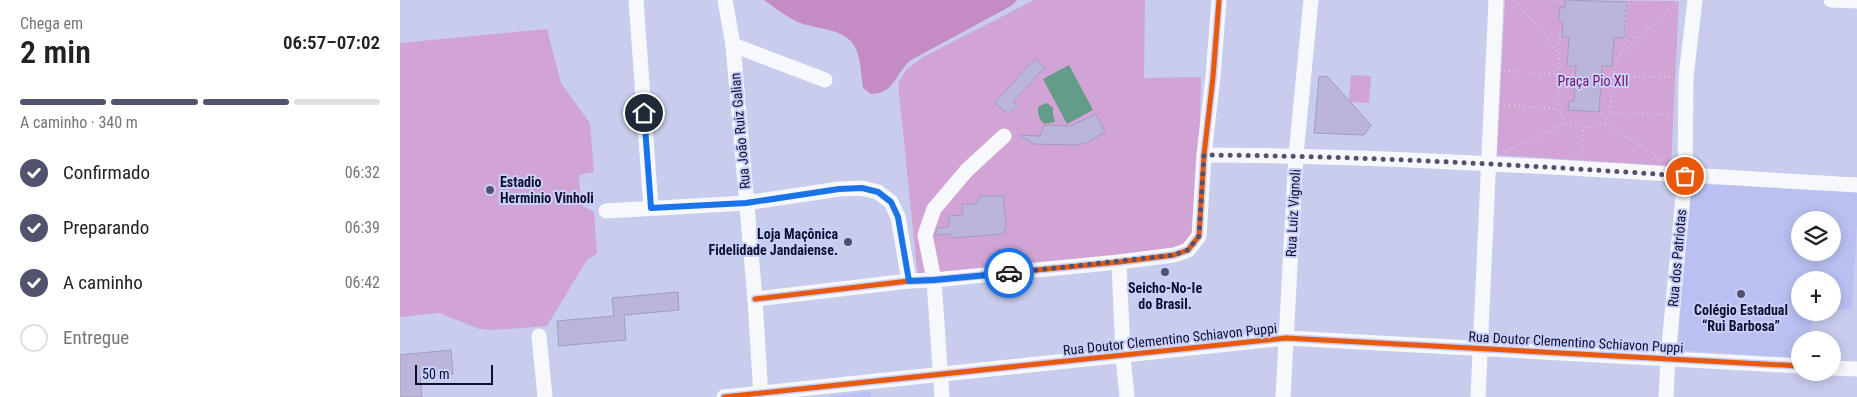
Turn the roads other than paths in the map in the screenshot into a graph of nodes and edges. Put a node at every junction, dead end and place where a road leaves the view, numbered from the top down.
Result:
1 (636, 0) edge
2 (725, 0) edge
3 (1219, 0) edge
4 (1311, 0) edge
5 (1496, 0) edge
6 (1695, 0) edge
7 (1831, 0) edge
8 (1857, 1) edge
9 (734, 45) junction
10 (825, 80) dead end
11 (1004, 136) dead end
12 (1204, 155) junction
13 (1296, 155) junction
14 (1492, 159) junction
15 (1685, 176) junction
16 (1857, 185) edge
17 (746, 203) junction
18 (651, 208) junction
19 (606, 211) dead end
20 (1119, 262) junction
21 (934, 280) junction
22 (909, 281) junction
23 (755, 299) junction
24 (539, 336) dead end
25 (1286, 338) junction
26 (1480, 349) junction
27 (1123, 356) junction
28 (1668, 357) junction
29 (1791, 365) edge
30 (1841, 368) edge
31 (1857, 369) edge
32 (940, 376) junction
33 (761, 395) edge
34 (545, 397) edge
35 (724, 397) edge
36 (942, 397) edge
37 (1127, 397) edge
38 (1283, 397) edge
39 (1478, 397) edge
40 (1666, 397) edge

1 - 18 street
2 - 9 street, Rua João Ruiz Galian
3 - 12 street
4 - 13 street, Rua Luiz Vignoli
5 - 14 street
6 - 15 street, Rua dos Patriotas
7 - 8 street
9 - 10 street
9 - 17 street, Rua João Ruiz Galian
11 - 21 street
12 - 13 street
12 - 20 street
13 - 14 street
13 - 25 street, Rua Luiz Vignoli
14 - 15 street
14 - 26 street
15 - 16 street
15 - 28 street, Rua dos Patriotas
17 - 18 street
17 - 22 street
17 - 23 street, Rua João Ruiz Galian
18 - 19 street
20 - 21 street
20 - 27 street
21 - 22 street
21 - 32 street
22 - 23 street
23 - 33 street, Rua João Ruiz Galian
24 - 34 street
25 - 26 street, Rua Doutor Clementino Schiavon Puppi
25 - 27 street, Rua Doutor Clementino Schiavon Puppi
25 - 38 street, Rua Luiz Vignoli
26 - 28 street, Rua Doutor Clementino Schiavon Puppi
26 - 39 street
27 - 32 street, Rua Doutor Clementino Schiavon Puppi
27 - 37 street
28 - 29 street, Rua Doutor Clementino Schiavon Puppi
28 - 40 street, Rua dos Patriotas
30 - 31 street
32 - 33 street, Rua Doutor Clementino Schiavon Puppi
32 - 36 street
33 - 35 street, Rua Doutor Clementino Schiavon Puppi

